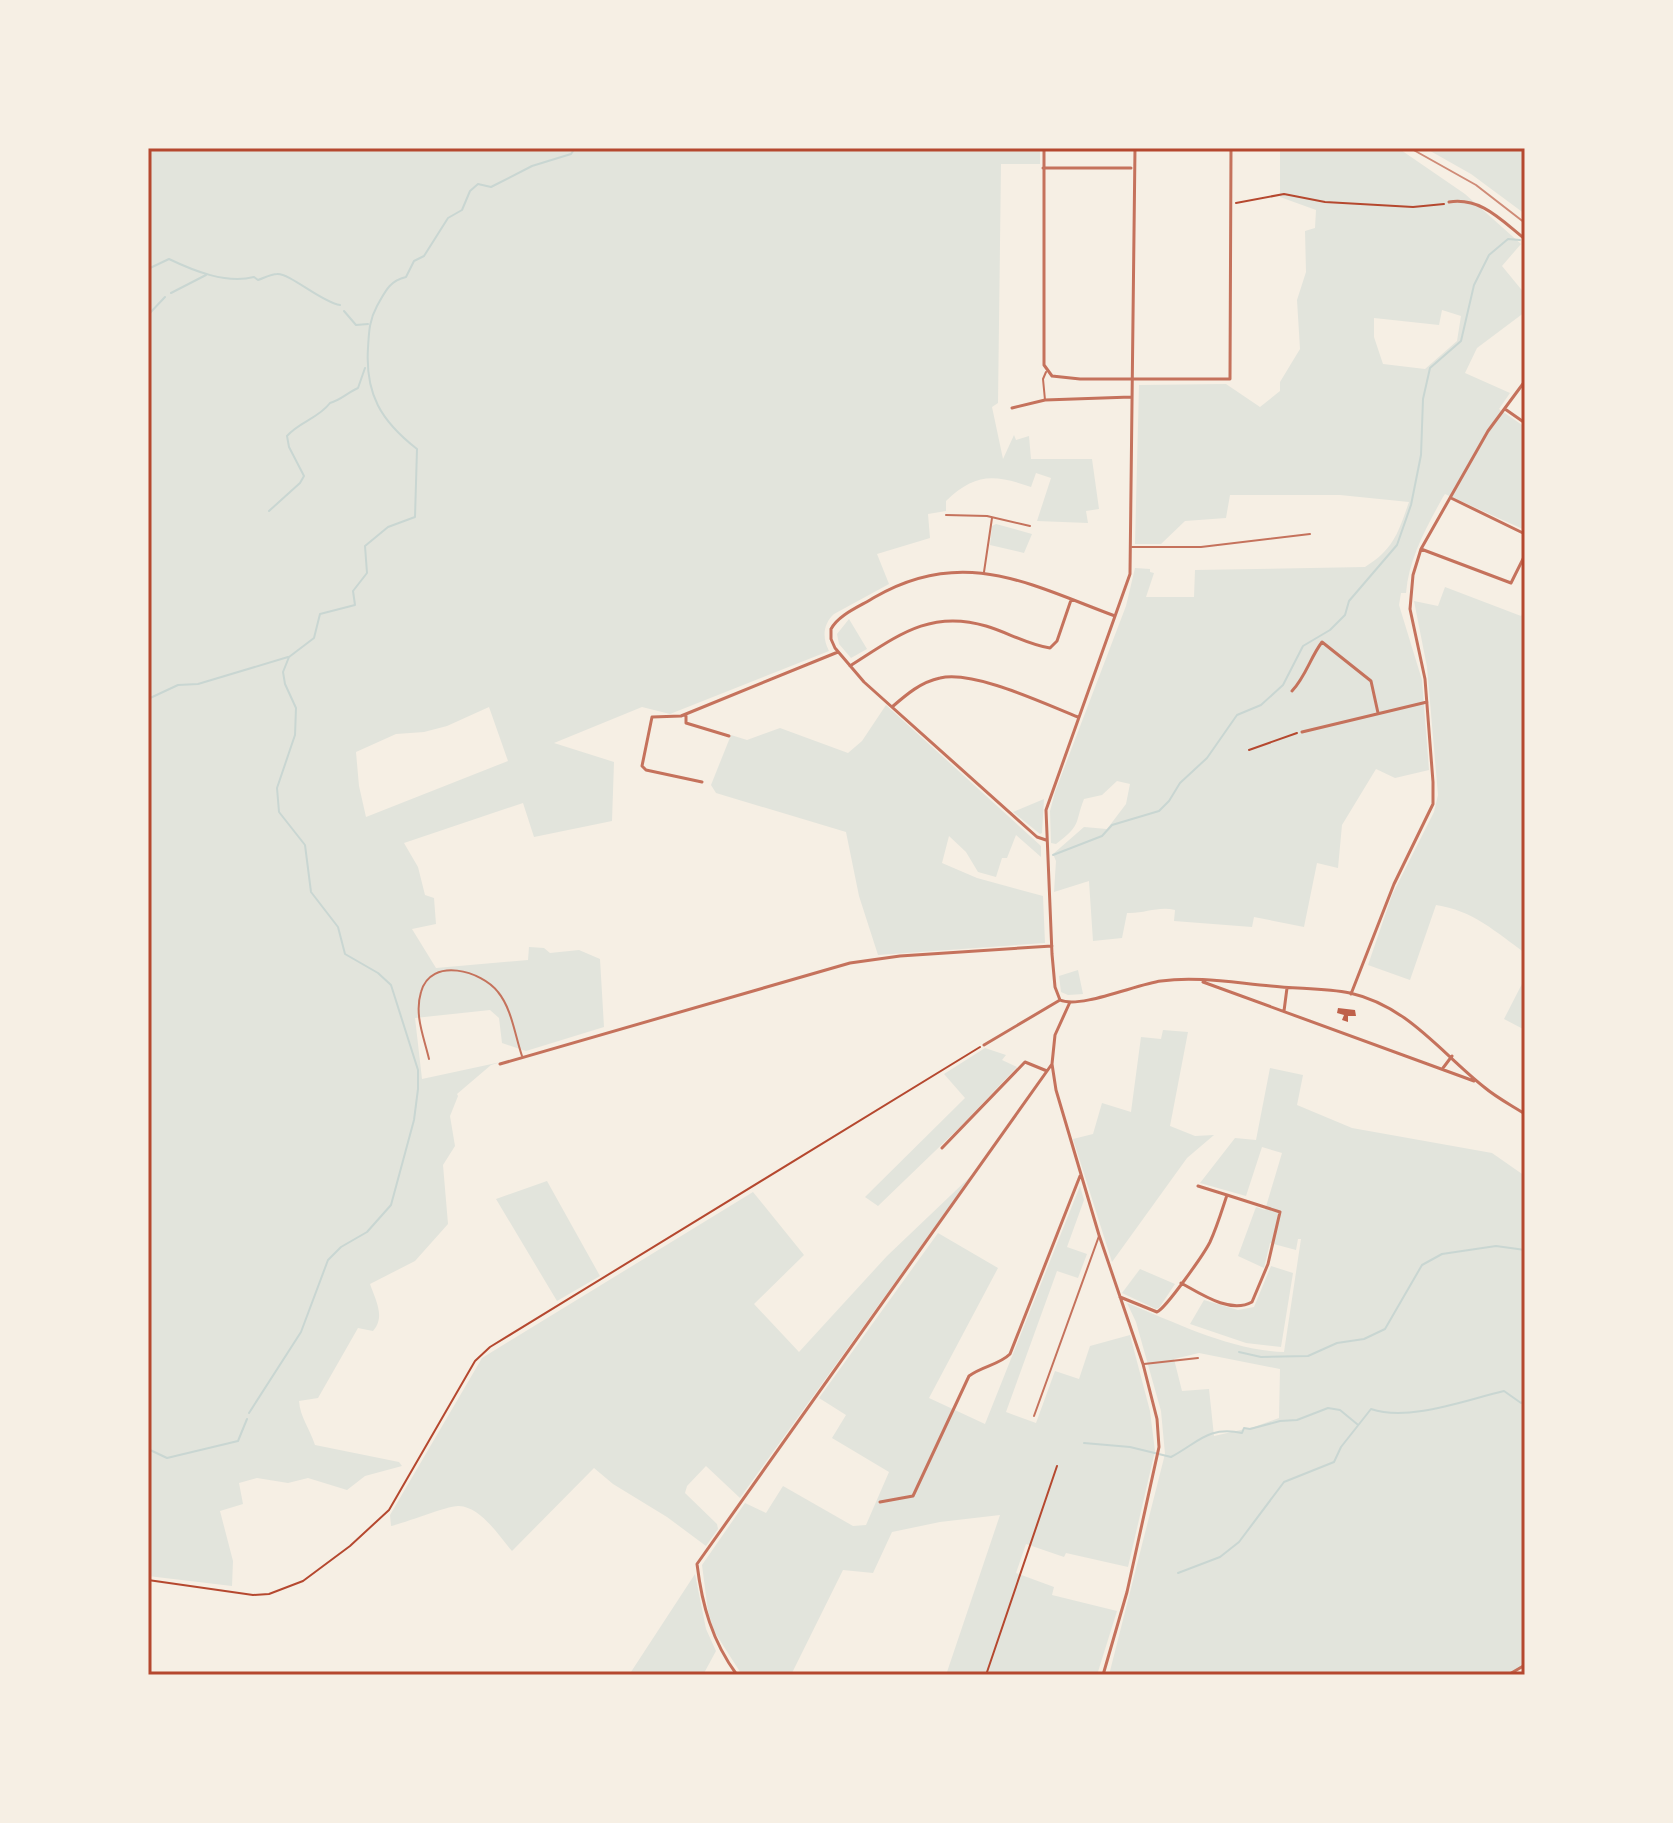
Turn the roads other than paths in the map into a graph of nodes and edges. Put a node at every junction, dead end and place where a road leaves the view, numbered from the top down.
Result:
1 (1044, 148) edge
2 (1135, 148) edge
3 (1231, 148) edge
4 (1043, 168) junction
5 (1133, 168) junction
6 (1449, 202) road end
7 (1525, 239) edge
8 (1047, 371) junction
9 (1132, 379) junction
10 (1525, 381) edge
11 (1132, 397) junction
12 (1045, 400) junction
13 (1012, 408) dead end
14 (1504, 409) junction
15 (1525, 423) edge
16 (1451, 498) junction
17 (946, 515) dead end
18 (992, 516) junction
19 (1030, 526) dead end
20 (1310, 534) dead end
21 (1525, 534) edge
22 (1130, 547) junction
23 (1421, 549) junction
24 (1525, 555) edge
25 (984, 572) junction
26 (1071, 600) junction
27 (1115, 616) junction
28 (838, 652) junction
29 (850, 666) junction
30 (1292, 691) dead end
31 (1427, 702) junction
32 (892, 707) junction
33 (1378, 713) junction
34 (686, 714) junction
35 (1078, 717) junction
36 (1302, 732) road end
37 (729, 736) dead end
38 (702, 782) dead end
39 (1046, 840) junction
40 (1052, 946) junction
41 (1196, 980) junction
42 (1233, 983) junction
43 (1287, 988) junction
44 (1231, 992) junction
45 (1351, 994) junction
46 (1060, 1000) junction
47 (1070, 1002) junction
48 (1284, 1011) junction
49 (984, 1045) road end
50 (522, 1056) junction
51 (1452, 1056) junction
52 (429, 1059) dead end
53 (500, 1064) dead end
54 (1052, 1064) junction
55 (1443, 1068) junction
56 (1047, 1071) junction
57 (1478, 1082) junction
58 (1525, 1114) edge
59 (942, 1148) dead end
60 (1080, 1176) junction
61 (1198, 1186) dead end
62 (1227, 1195) junction
63 (1099, 1235) junction
64 (1181, 1283) junction
65 (1120, 1297) junction
66 (1198, 1358) dead end
67 (1143, 1364) junction
68 (1034, 1416) dead end
69 (880, 1502) dead end
70 (1525, 1665) edge
71 (737, 1675) edge
72 (1103, 1675) edge
73 (1508, 1675) edge

1 - 4 street
2 - 5 street
3 - 9 street
4 - 5 street
4 - 8 street
5 - 9 street
6 - 7 street
8 - 9 street
8 - 12 lane
9 - 11 street
10 - 14 street
11 - 12 street
11 - 22 street
12 - 13 street
14 - 15 street
14 - 16 street
16 - 21 street
16 - 23 street
17 - 18 lane
18 - 19 lane
18 - 25 lane
20 - 22 lane
22 - 27 street
23 - 24 street
23 - 31 street
25 - 26 street
25 - 28 street
26 - 27 street
26 - 29 street
27 - 35 street
28 - 29 street
28 - 34 street
29 - 32 street
30 - 33 street
31 - 33 street
31 - 45 street
32 - 35 street
32 - 39 street
33 - 36 street
34 - 37 street
34 - 38 street
35 - 39 street
39 - 40 street
40 - 46 street
40 - 50 street
41 - 42 street
41 - 44 street
41 - 47 street
42 - 43 street
42 - 44 street
43 - 45 street
43 - 48 street
44 - 48 street
45 - 51 street
46 - 47 street
46 - 49 street
47 - 54 street
48 - 55 street
50 - 52 lane
50 - 53 street
51 - 55 street
51 - 57 street
54 - 56 street
54 - 60 street
55 - 57 street
56 - 59 street
56 - 71 street
57 - 58 street
60 - 63 street
60 - 69 street
61 - 62 street
62 - 64 street
62 - 64 street
63 - 65 street
63 - 68 lane
64 - 65 street
65 - 67 street
66 - 67 lane
67 - 72 street
70 - 73 street

